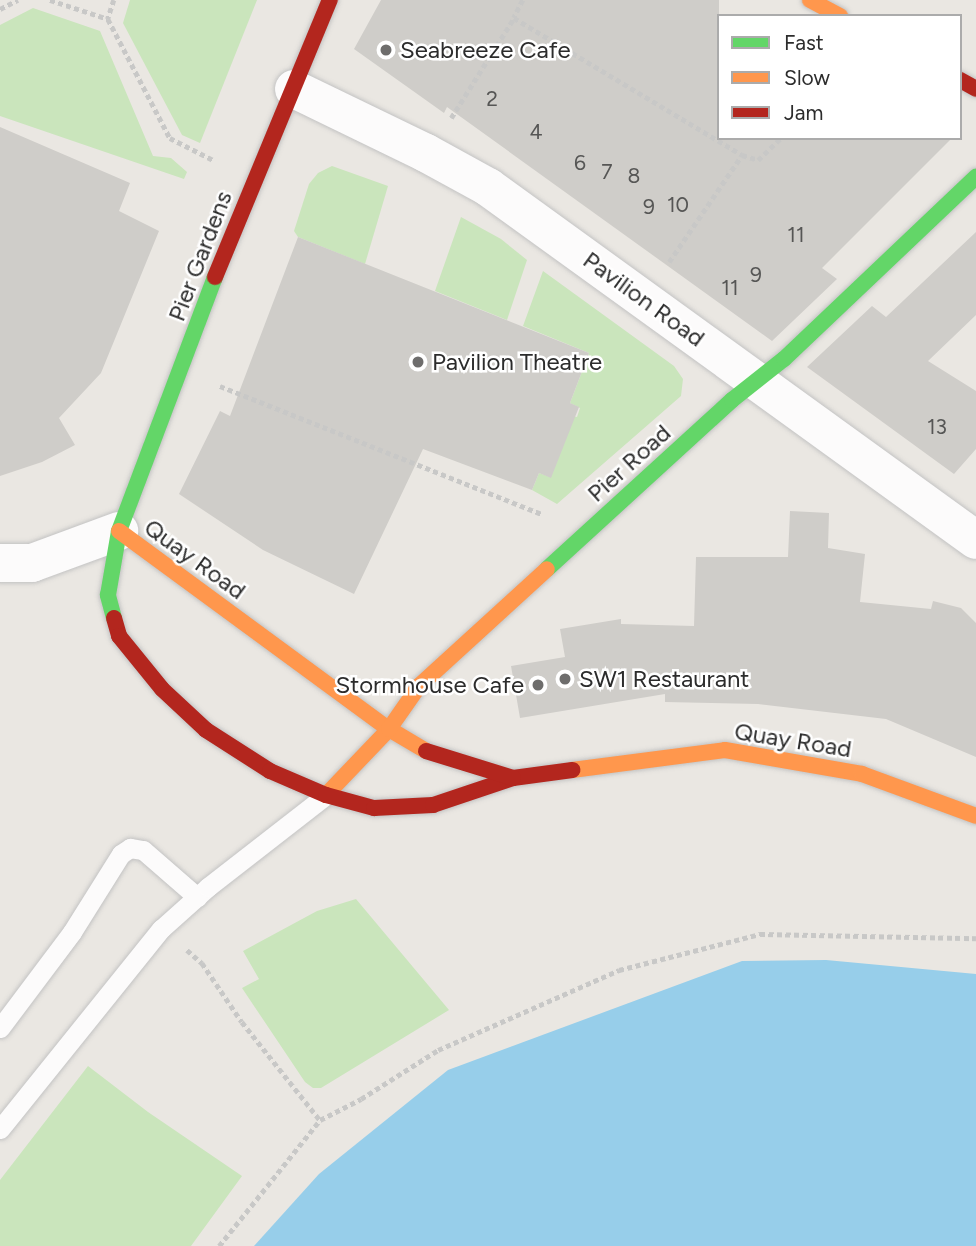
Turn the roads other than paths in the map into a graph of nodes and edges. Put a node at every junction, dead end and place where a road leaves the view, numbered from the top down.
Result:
1 (330, 0) edge
2 (810, 0) edge
3 (836, 14) edge
4 (294, 89) junction
5 (976, 177) edge
6 (755, 382) junction
7 (119, 531) junction
8 (976, 540) edge
9 (0, 563) edge
10 (389, 729) junction
11 (513, 778) junction
12 (326, 795) junction
13 (976, 816) edge
14 (197, 897) junction
15 (0, 1028) edge
16 (0, 1129) edge

1 - 4 street, Pier Gardens
2 - 3 street
4 - 6 street, Pavilion Road
4 - 7 street, Pier Gardens
5 - 6 street, Pier Road
6 - 8 street, Pavilion Road
6 - 10 street, Pier Road
7 - 9 street
7 - 10 street, Quay Road
7 - 12 street, Quay Road
10 - 11 street, Quay Road
10 - 12 street, Pier Road
11 - 12 street, Quay Road
11 - 13 street, Quay Road
12 - 14 lane
14 - 15 lane
14 - 16 lane

